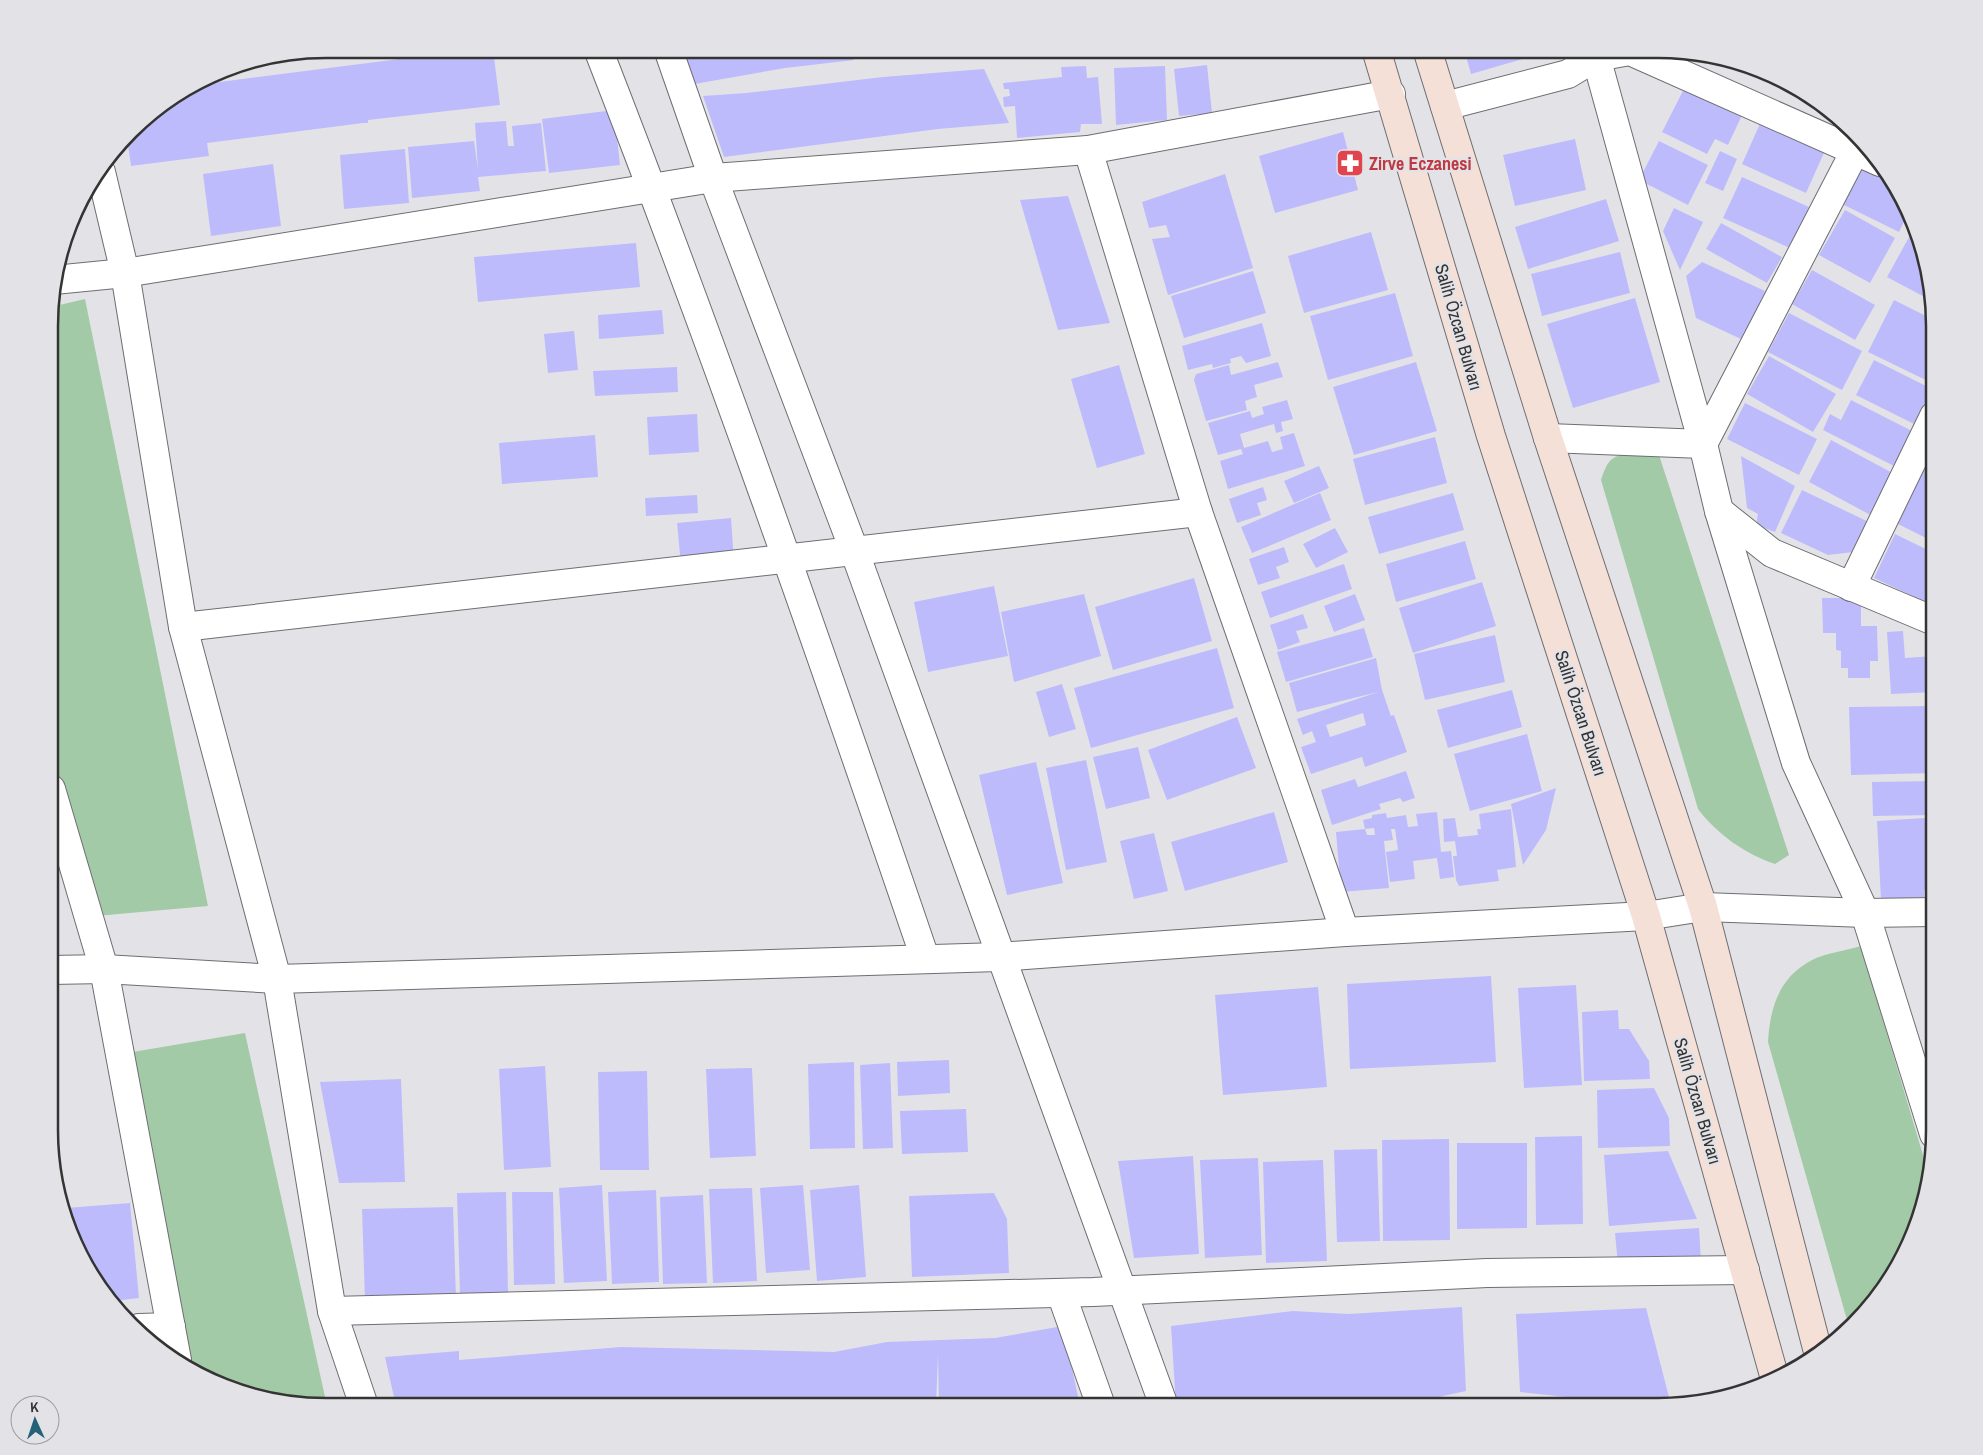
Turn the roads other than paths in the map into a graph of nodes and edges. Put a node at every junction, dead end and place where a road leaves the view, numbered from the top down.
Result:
1 (601, 57) edge
2 (671, 57) edge
3 (1379, 57) edge
4 (1430, 57) edge
5 (1591, 57) edge
6 (1597, 57) edge
7 (1644, 57) edge
8 (1391, 94) junction
9 (1445, 106) junction
10 (1088, 150) junction
11 (1855, 151) junction
12 (1864, 155) edge
13 (102, 178) edge
14 (713, 178) junction
15 (652, 188) junction
16 (125, 273) junction
17 (62, 279) edge
18 (1926, 432) edge
19 (1548, 438) junction
20 (1703, 444) junction
21 (1719, 511) junction
22 (1198, 512) junction
23 (854, 550) junction
24 (788, 558) junction
25 (1851, 587) junction
26 (1926, 618) edge
27 (183, 627) junction
28 (57, 809) edge
29 (1703, 907) junction
30 (1926, 912) edge
31 (1865, 913) junction
32 (1646, 916) junction
33 (1344, 932) junction
34 (1000, 957) junction
35 (925, 958) junction
36 (104, 969) junction
37 (57, 970) edge
38 (277, 979) junction
39 (1926, 1108) edge
40 (1745, 1270) junction
41 (1121, 1291) junction
42 (1061, 1293) junction
43 (332, 1310) junction
44 (171, 1327) junction
45 (146, 1328) edge
46 (1816, 1345) edge
47 (175, 1351) edge
48 (1773, 1371) edge
49 (361, 1398) edge
50 (1098, 1398) edge
51 (1161, 1398) edge

1 - 15 street
2 - 14 street
3 - 8 main road, Salih Özcan Bulvarı
4 - 9 main road
5 - 9 street
6 - 20 street
7 - 11 street
8 - 10 street
8 - 32 main road, Salih Özcan Bulvarı
9 - 19 main road
10 - 14 street
10 - 22 street
11 - 12 street
11 - 20 street
13 - 16 street
14 - 15 street
14 - 23 street
15 - 16 street
15 - 24 street
16 - 17 street
16 - 27 street
18 - 25 street
19 - 20 street
19 - 29 main road
20 - 21 street
21 - 25 street
21 - 31 street
22 - 23 street
22 - 33 street
23 - 24 street
23 - 34 street
24 - 27 street
24 - 35 street
25 - 26 street
27 - 38 street
28 - 36 street
29 - 31 street
29 - 32 street
29 - 46 main road
30 - 31 street
31 - 39 street
32 - 33 street
32 - 40 main road, Salih Özcan Bulvarı
33 - 34 street
34 - 35 street
34 - 41 street
35 - 38 street
36 - 37 street
36 - 38 street
36 - 44 street
38 - 43 street
40 - 41 street
40 - 48 main road, Salih Özcan Bulvarı
41 - 42 street
41 - 51 street
42 - 43 street
42 - 50 street
43 - 49 street
44 - 45 street
44 - 47 street

